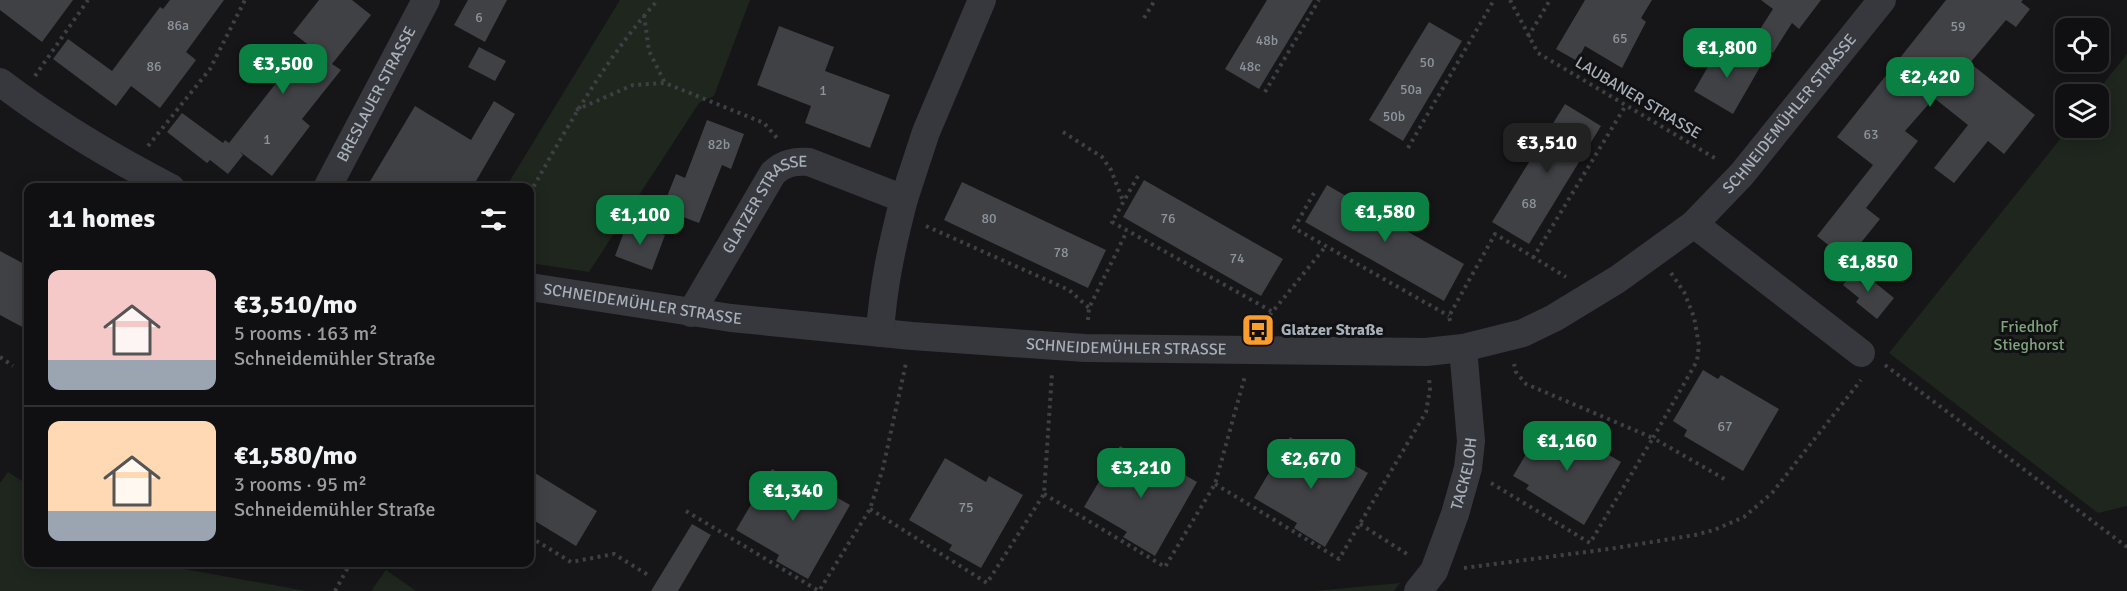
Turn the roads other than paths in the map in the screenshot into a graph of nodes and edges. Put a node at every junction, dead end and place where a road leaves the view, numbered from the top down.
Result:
1 (426, 0) edge
2 (982, 0) edge
3 (1882, 0) edge
4 (10, 89) edge
5 (161, 183) edge
6 (330, 183) edge
7 (902, 207) junction
8 (1694, 225) junction
9 (534, 288) edge
10 (691, 313) junction
11 (880, 333) junction
12 (1463, 348) junction
13 (1869, 356) road end
14 (1426, 581) edge

1 - 6 street, BRESLAUER STRASSE
2 - 7 street
3 - 8 street, SCHNEIDEMÜHLER STRASSE
4 - 5 street
7 - 10 street, GLATZER STRASSE
7 - 11 street
8 - 12 street, SCHNEIDEMÜHLER STRASSE
8 - 13 street
9 - 10 street, SCHNEIDEMÜHLER STRASSE
10 - 11 street, SCHNEIDEMÜHLER STRASSE
11 - 12 street, SCHNEIDEMÜHLER STRASSE
12 - 14 street, TACKELOH

